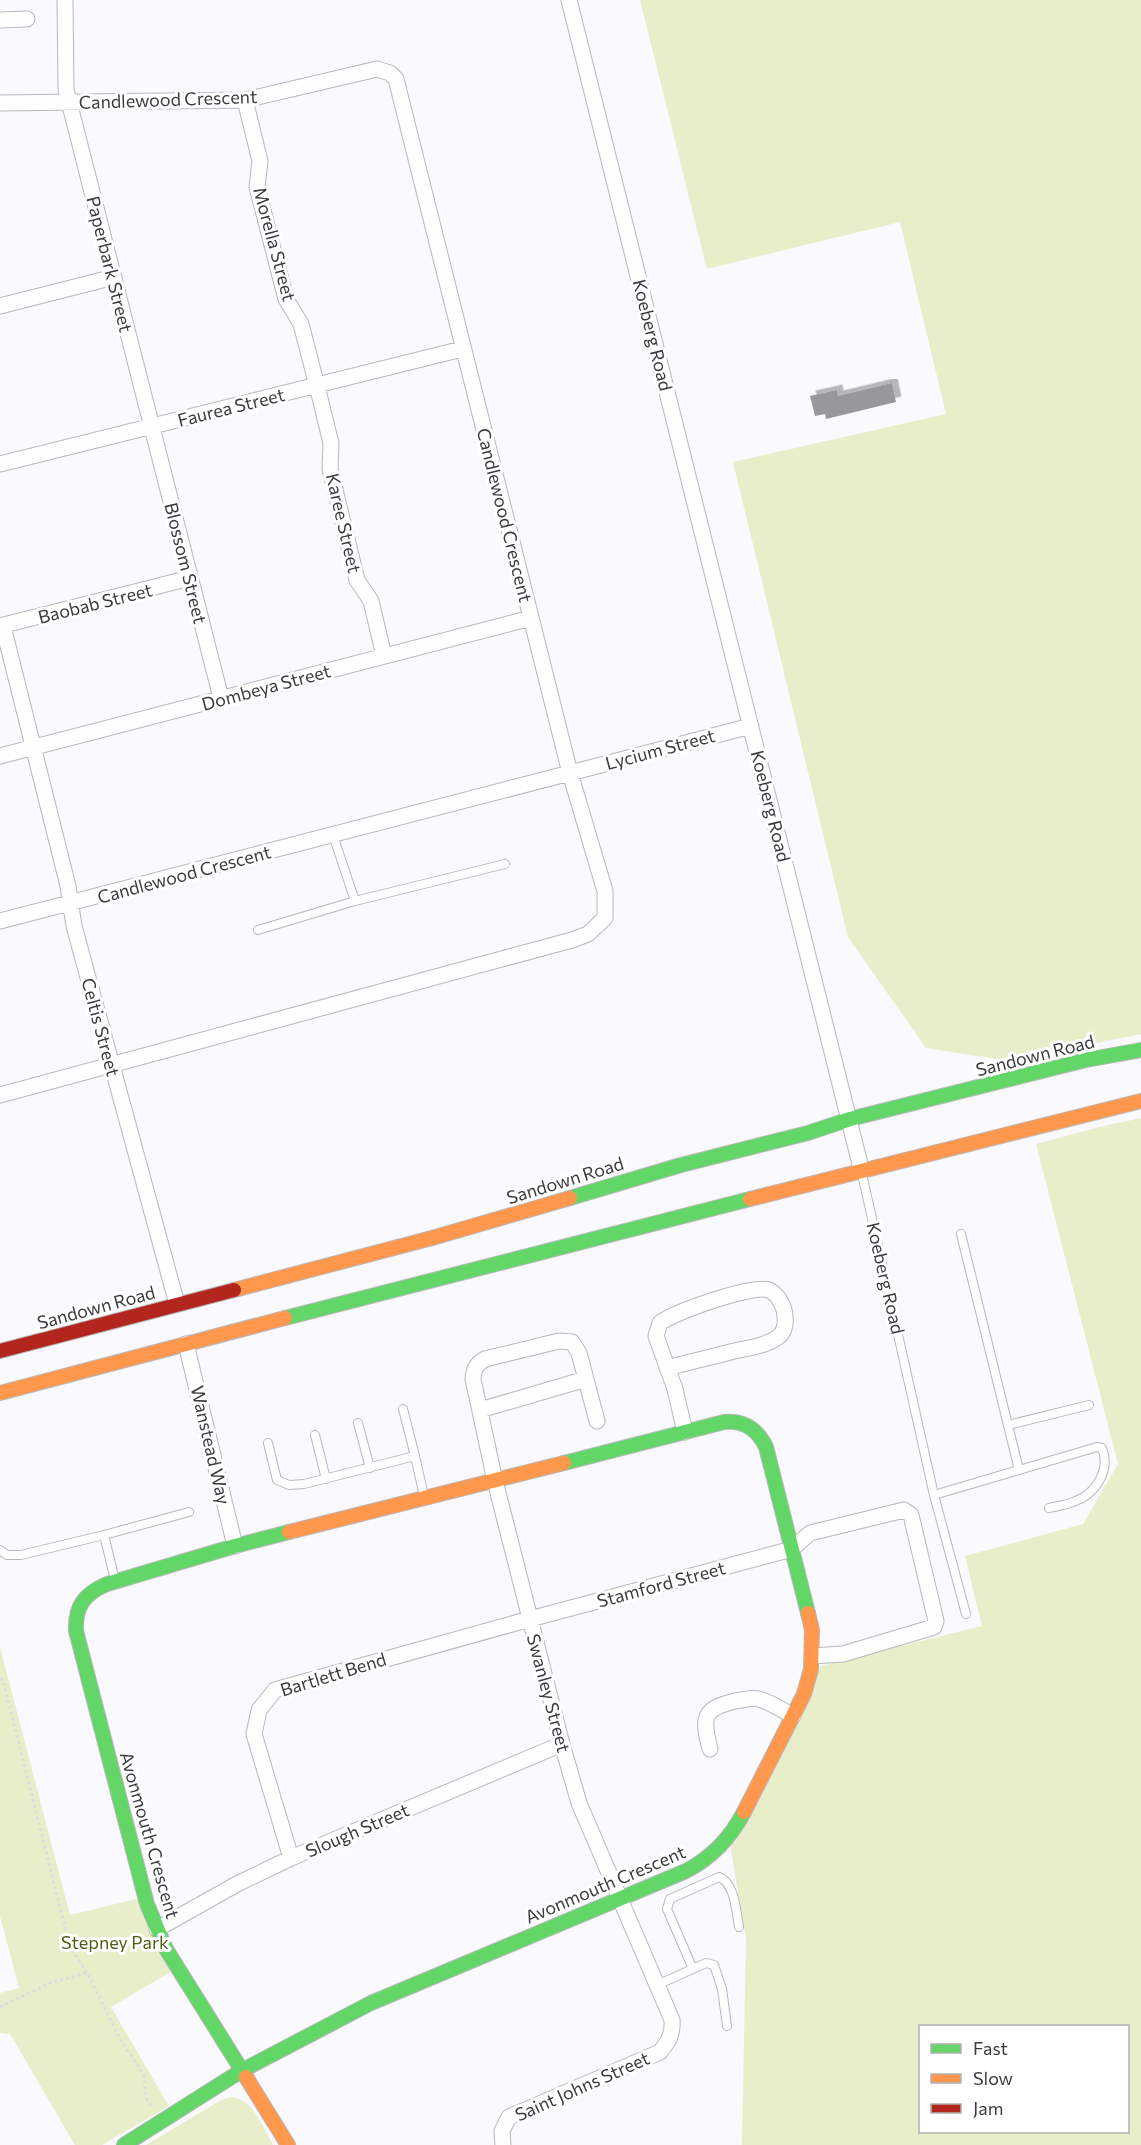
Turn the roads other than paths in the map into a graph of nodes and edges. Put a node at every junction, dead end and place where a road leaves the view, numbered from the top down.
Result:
1 (65, 0) edge
2 (569, 0) edge
3 (27, 19) dead end
4 (0, 20) edge
5 (245, 100) junction
6 (69, 102) junction
7 (0, 103) edge
8 (114, 277) junction
9 (0, 306) edge
10 (462, 349) junction
11 (317, 386) junction
12 (152, 427) junction
13 (0, 464) edge
14 (190, 579) junction
15 (531, 618) junction
16 (2, 626) edge
17 (384, 656) junction
18 (221, 698) junction
19 (750, 726) junction
20 (33, 747) junction
21 (0, 756) edge
22 (570, 773) junction
23 (333, 835) junction
24 (505, 864) dead end
25 (355, 901) junction
26 (71, 903) junction
27 (0, 921) edge
28 (258, 930) dead end
29 (1141, 1050) edge
30 (111, 1066) junction
31 (0, 1095) edge
32 (1141, 1101) edge
33 (850, 1119) junction
34 (862, 1172) junction
35 (961, 1234) dead end
36 (177, 1304) junction
37 (186, 1344) junction
38 (0, 1350) edge
39 (667, 1368) junction
40 (586, 1379) junction
41 (0, 1393) edge
42 (1089, 1405) dead end
43 (403, 1409) dead end
44 (480, 1410) junction
45 (597, 1421) dead end
46 (358, 1423) dead end
47 (1008, 1425) junction
48 (685, 1432) junction
49 (315, 1434) dead end
50 (268, 1443) dead end
51 (415, 1456) junction
52 (370, 1468) junction
53 (1019, 1470) junction
54 (326, 1479) junction
55 (495, 1481) junction
56 (934, 1494) junction
57 (425, 1497) junction
58 (1049, 1508) dead end
59 (189, 1512) dead end
60 (104, 1535) junction
61 (235, 1546) junction
62 (792, 1549) junction
63 (0, 1550) edge
64 (115, 1581) junction
65 (966, 1614) dead end
66 (530, 1619) junction
67 (812, 1656) junction
68 (793, 1716) junction
69 (561, 1744) junction
70 (710, 1749) dead end
71 (291, 1858) junction
72 (620, 1898) junction
73 (739, 1927) dead end
74 (157, 1929) junction
75 (693, 1969) junction
76 (657, 1985) junction
77 (727, 2026) dead end
78 (241, 2071) junction
79 (124, 2145) edge
80 (288, 2145) edge
81 (503, 2145) edge

1 - 6 street, Paperbark Street
2 - 19 street, Koeberg Road
3 - 4 street
5 - 6 street, Candlewood Crescent
5 - 10 street, Candlewood Crescent
5 - 11 street, Morella Street
6 - 7 street, Candlewood Crescent
6 - 8 street, Paperbark Street
8 - 9 street
8 - 12 street, Paperbark Street
10 - 11 street, Faurea Street
10 - 15 street, Candlewood Crescent
11 - 12 street, Faurea Street
11 - 17 street, Karee Street
12 - 13 street, Faurea Street
12 - 14 street, Blossom Street
14 - 16 street, Baobab Street
14 - 18 street, Blossom Street
15 - 17 street, Dombeya Street
15 - 22 street, Candlewood Crescent
16 - 20 street, Celtis Street
17 - 18 street, Dombeya Street
18 - 20 street, Dombeya Street
19 - 22 street, Lycium Street
19 - 33 street, Koeberg Road
20 - 21 street, Dombeya Street
20 - 26 street, Celtis Street
22 - 23 street, Candlewood Crescent
22 - 30 street
23 - 25 lane
23 - 26 street, Candlewood Crescent
24 - 25 lane
25 - 28 lane
26 - 27 street, Candlewood Crescent
26 - 30 street, Celtis Street
29 - 33 street, Sandown Road
30 - 31 street
30 - 36 street, Celtis Street
32 - 34 street
33 - 34 street, Koeberg Road
33 - 36 street, Sandown Road
34 - 37 street
34 - 56 lane, Koeberg Road
35 - 47 lane
36 - 38 street, Sandown Road
37 - 41 street
37 - 61 street, Wanstead Way
39 - 39 street
39 - 48 street
40 - 44 street
40 - 44 street, Swanley Street
40 - 45 street, Swanley Street
42 - 47 lane
43 - 51 lane
44 - 55 street, Swanley Street
46 - 52 lane
47 - 53 lane
48 - 55 street, Avonmouth Crescent
48 - 62 street, Avonmouth Crescent
49 - 54 lane
50 - 54 lane
51 - 52 lane
51 - 57 lane
52 - 54 lane
53 - 56 lane
53 - 58 lane
55 - 57 street, Avonmouth Crescent
55 - 66 street, Swanley Street
56 - 65 lane, Koeberg Road
57 - 61 street, Avonmouth Crescent
59 - 60 lane
60 - 63 lane
60 - 64 lane
61 - 64 street, Avonmouth Crescent
62 - 66 street, Stamford Street
62 - 67 street, Avonmouth Crescent
62 - 67 street
64 - 74 street, Avonmouth Crescent
66 - 69 street, Swanley Street
66 - 71 street, Bartlett Bend
67 - 68 street, Avonmouth Crescent
68 - 70 street
68 - 72 street, Avonmouth Crescent
69 - 71 street, Slough Street
69 - 72 street, Swanley Street
71 - 74 street, Slough Street
72 - 76 street, Saint Johns Street
72 - 78 street, Avonmouth Crescent
73 - 75 lane
74 - 78 street, Avonmouth Crescent
75 - 76 lane
75 - 77 lane
76 - 81 street, Saint Johns Street
78 - 79 street
78 - 80 street

